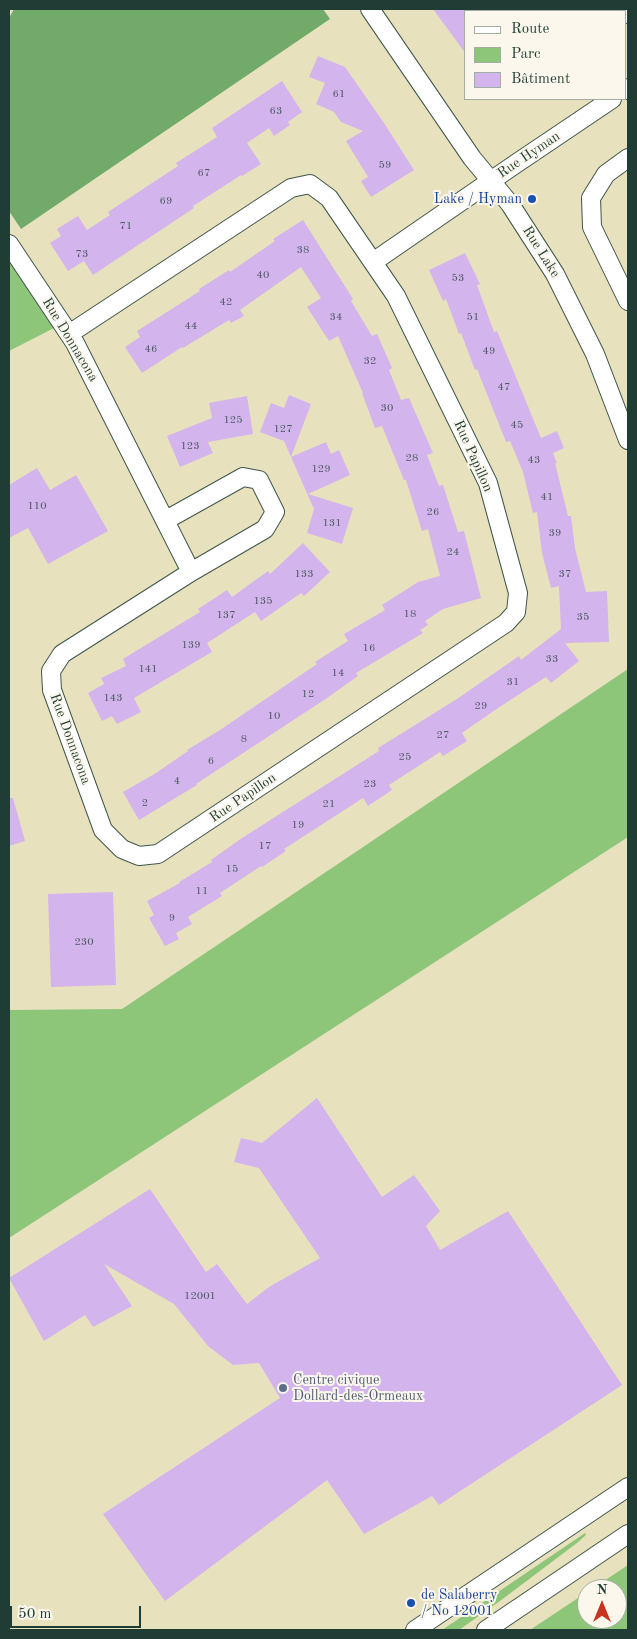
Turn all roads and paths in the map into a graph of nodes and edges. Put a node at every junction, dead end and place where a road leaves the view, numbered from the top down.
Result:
1 (370, 9) edge
2 (611, 100) edge
3 (628, 158) edge
4 (491, 181) junction
5 (9, 244) edge
6 (373, 262) junction
7 (628, 300) edge
8 (69, 334) junction
9 (628, 440) edge
10 (166, 520) junction
11 (191, 572) junction
12 (122, 849) joint
13 (628, 1487) edge
14 (628, 1534) edge
15 (415, 1630) edge
16 (486, 1630) edge

1 - 4 street, Rue Lake
2 - 4 street, Rue Hyman
3 - 7 street
4 - 6 street, Rue Hyman
4 - 9 street, Rue Lake
5 - 8 street, Rue Donnacona
6 - 8 street, Rue Papillon
6 - 12 street, Rue Papillon
8 - 10 street, Rue Donnacona
10 - 11 street, Rue Donnacona
10 - 11 street, Rue Donnacona
11 - 12 street, Rue Donnacona
13 - 15 street
14 - 16 street

